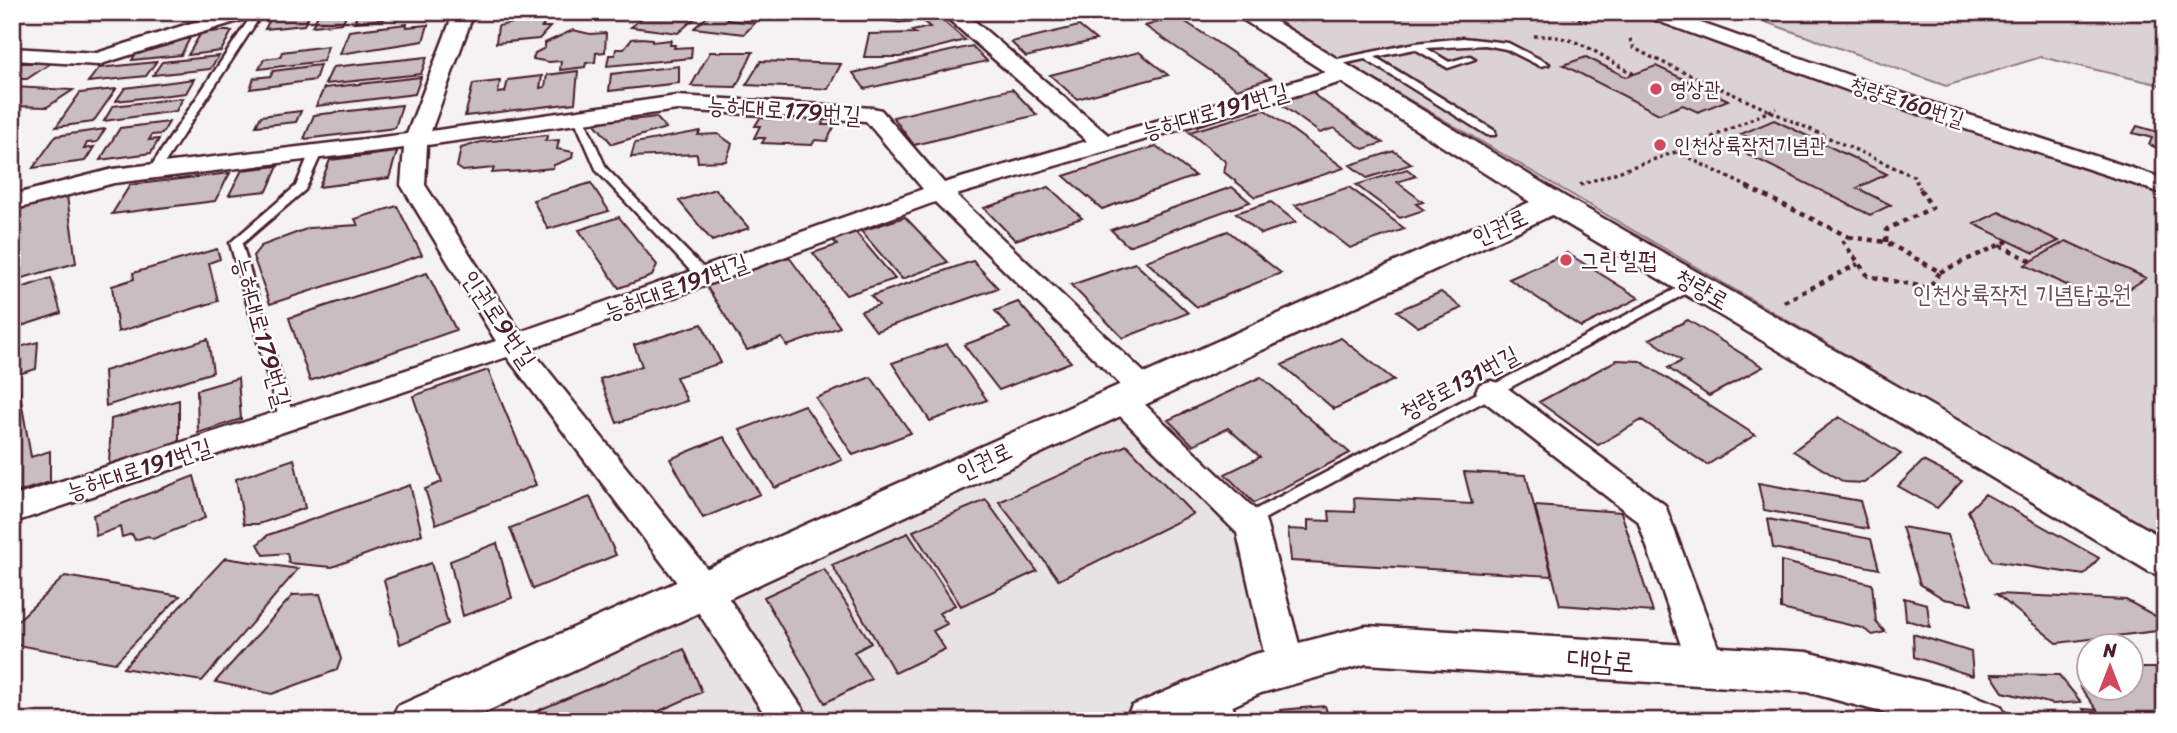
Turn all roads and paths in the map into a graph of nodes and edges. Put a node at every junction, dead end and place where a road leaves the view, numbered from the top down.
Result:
1 (247, 12) edge
2 (258, 12) edge
3 (464, 12) edge
4 (875, 12) edge
5 (944, 12) edge
6 (952, 12) edge
7 (1243, 12) edge
8 (1651, 12) edge
9 (1565, 13) edge
10 (1587, 22) dead end
11 (1630, 39) dead end
12 (1506, 46) junction
13 (1419, 48) junction
14 (12, 54) edge
15 (1470, 60) dead end
16 (1544, 64) dead end
17 (1346, 65) junction
18 (1634, 74) dead end
19 (1776, 108) dead end
20 (1768, 111) junction
21 (578, 116) junction
22 (1491, 133) dead end
23 (416, 140) junction
24 (1103, 143) junction
25 (316, 152) junction
26 (1676, 152) junction
27 (154, 171) junction
28 (2165, 187) edge
29 (939, 191) junction
30 (1563, 195) junction
31 (12, 203) edge
32 (1849, 237) junction
33 (2008, 240) dead end
34 (1886, 242) junction
35 (1999, 245) junction
36 (2031, 261) dead end
37 (1858, 264) junction
38 (1940, 271) junction
39 (705, 278) junction
40 (1693, 284) junction
41 (1753, 318) junction
42 (513, 345) junction
43 (1491, 391) junction
44 (1131, 393) junction
45 (287, 420) junction
46 (12, 510) edge
47 (1245, 522) junction
48 (2165, 560) edge
49 (704, 591) junction
50 (1286, 666) junction
51 (1706, 666) junction
52 (1223, 705) edge
53 (415, 721) edge
54 (791, 721) edge
55 (1149, 721) edge
56 (1984, 721) edge

1 - 14 street
2 - 27 lane
3 - 23 street, 인권로9번길
4 - 5 street
6 - 24 street
7 - 17 street, 청량로
8 - 28 street, 청량로160번길
9 - 10 path
11 - 20 path
12 - 13 lane
12 - 16 lane
12 - 18 path
13 - 15 lane
13 - 17 lane
17 - 22 lane
17 - 24 street, 능허대로191번길
17 - 30 street, 청량로
19 - 20 path
20 - 26 path
20 - 34 path
21 - 23 street, 능허대로179번길
21 - 29 street, 능허대로179번길
21 - 39 lane
23 - 25 street, 능허대로179번길
23 - 42 street, 인권로9번길
24 - 29 street, 능허대로191번길
25 - 27 street, 능허대로179번길
25 - 45 lane, 능허대로179번길
26 - 30 path
26 - 32 path
27 - 31 street, 능허대로179번길
29 - 39 street, 능허대로191번길
29 - 44 street, 능허대로179번길
30 - 40 street, 청량로
30 - 44 street, 인권로
32 - 34 path
32 - 37 path
33 - 35 path
34 - 38 path
35 - 36 path
35 - 38 path
37 - 38 path
37 - 41 path
39 - 42 street, 능허대로191번길
40 - 41 street, 청량로
40 - 43 lane, 청량로131번길
41 - 48 street, 청량로
42 - 45 street, 능허대로191번길
42 - 49 street, 인권로9번길
43 - 47 lane, 청량로131번길
43 - 51 street
44 - 47 street, 능허대로179번길
44 - 49 street, 인권로
45 - 46 street, 능허대로191번길
47 - 50 street
49 - 53 street, 인권로
49 - 54 street, 인권로9번길
50 - 51 street, 대암로
50 - 52 street, 대암로
51 - 56 street, 대암로
52 - 55 street, 대암로

